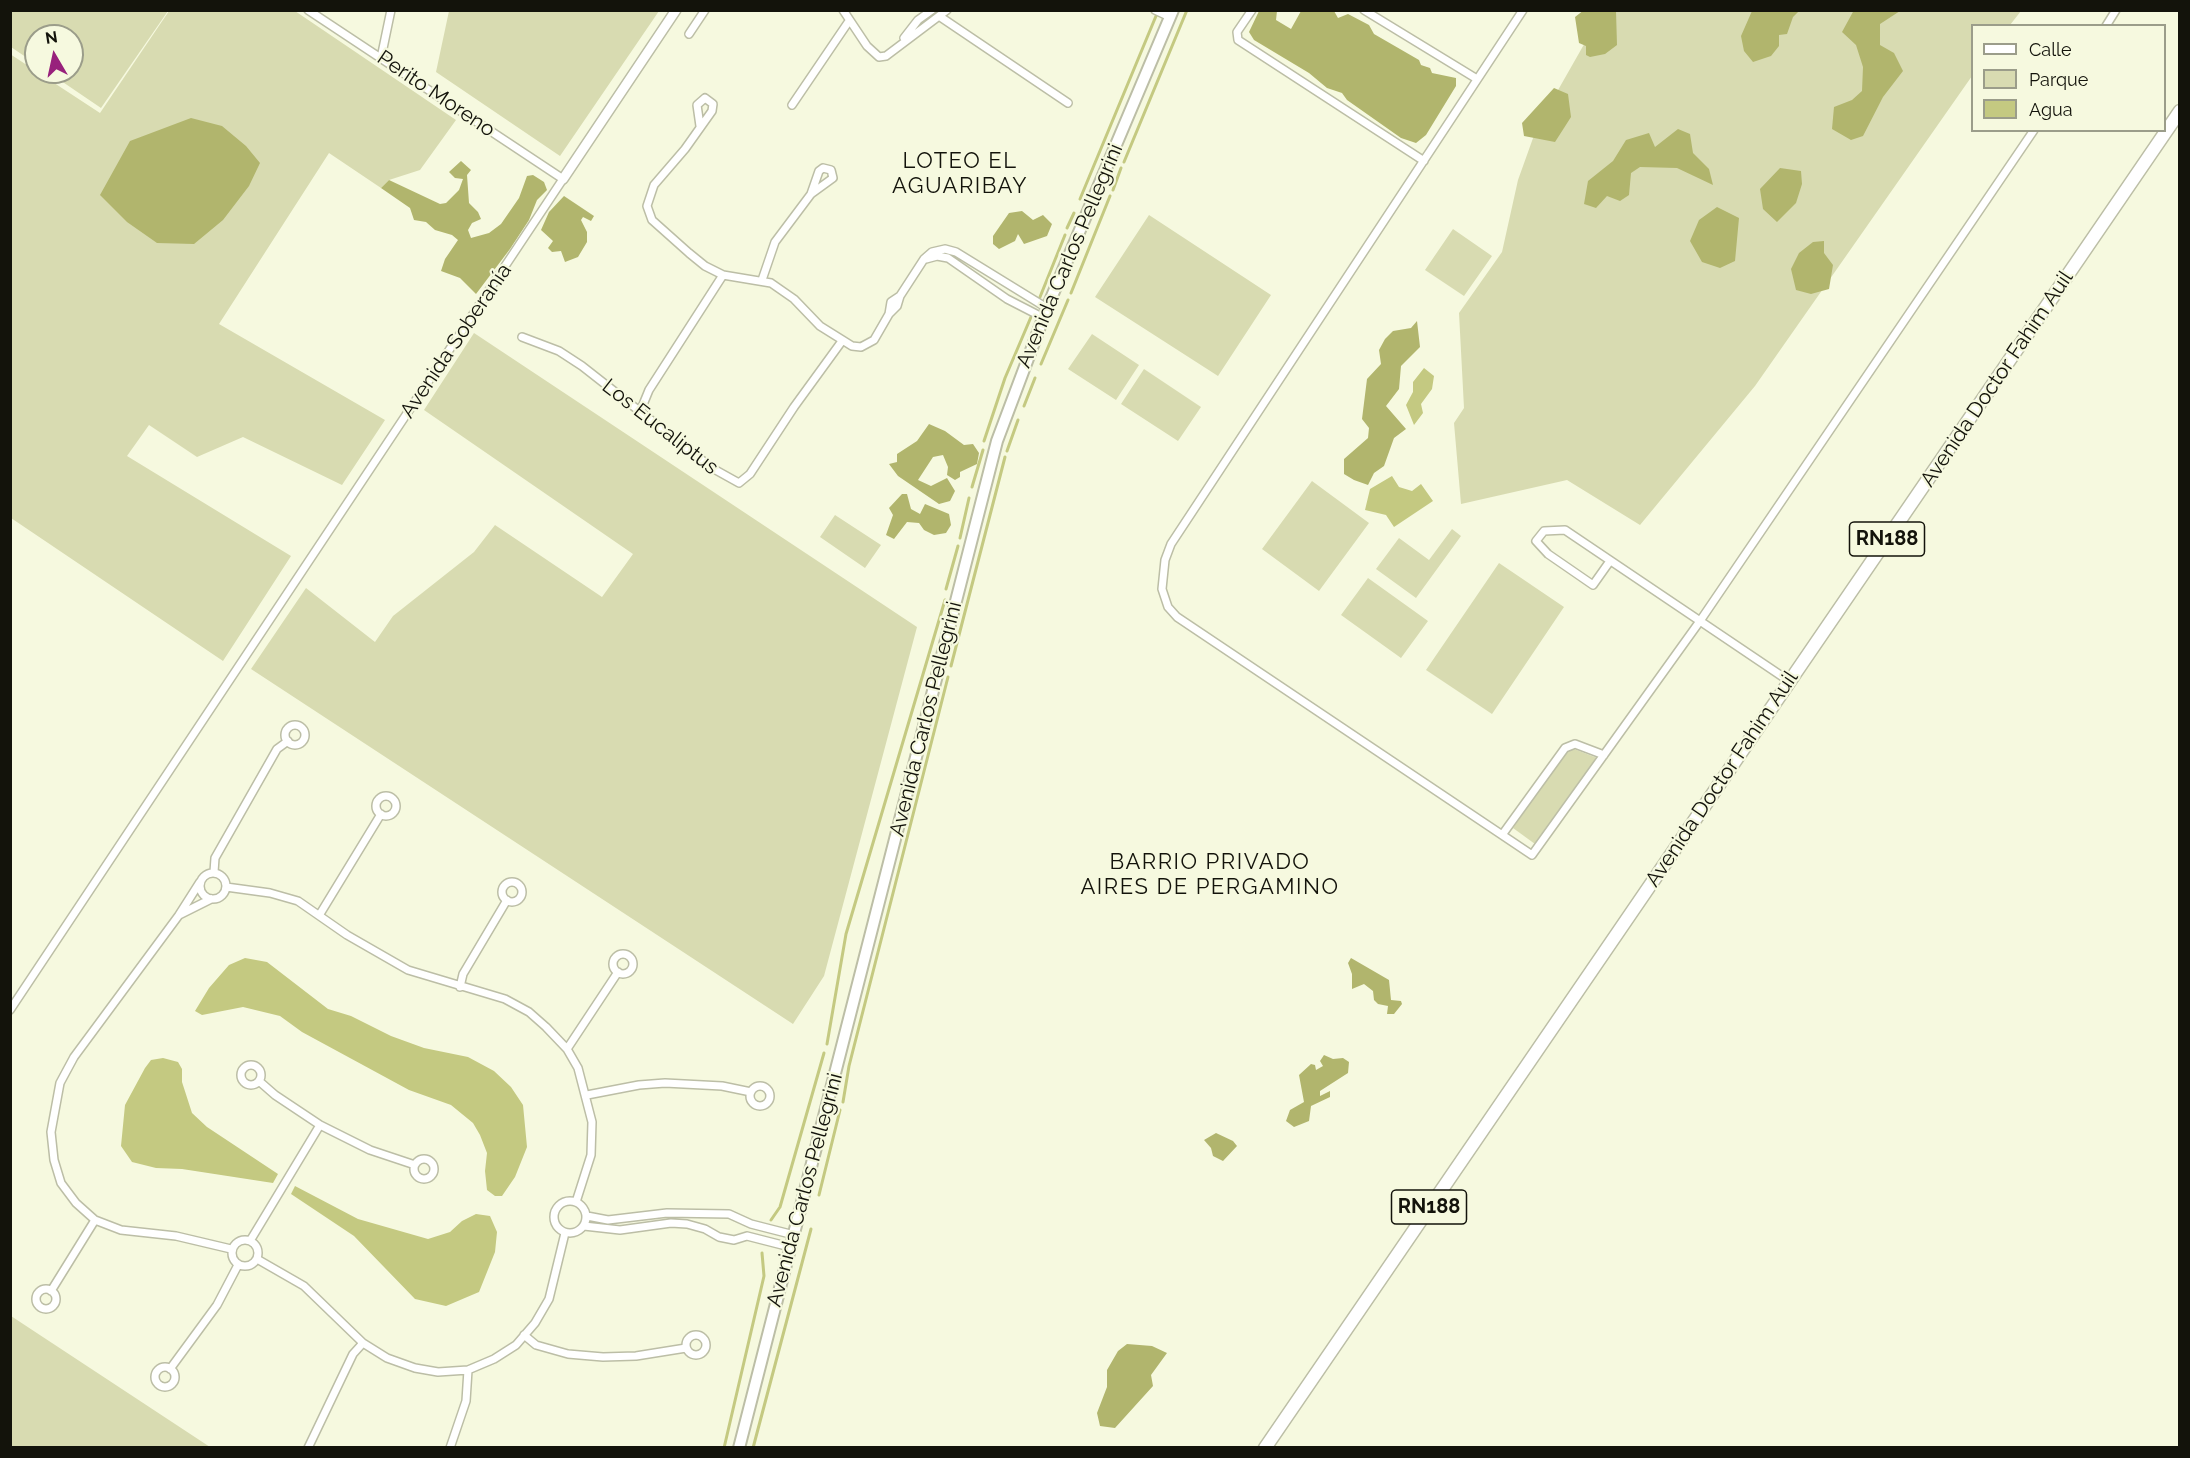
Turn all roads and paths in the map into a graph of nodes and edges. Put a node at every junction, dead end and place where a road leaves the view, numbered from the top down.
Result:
1 (308, 10) edge
2 (391, 10) edge
3 (676, 10) edge
4 (705, 10) edge
5 (843, 10) edge
6 (932, 10) edge
7 (947, 10) edge
8 (1155, 10) edge
9 (1252, 10) edge
10 (1364, 10) edge
11 (1523, 10) edge
12 (2116, 10) edge
13 (1172, 14) edge
14 (939, 16) junction
15 (849, 21) junction
16 (2107, 24) edge
17 (689, 34) dead end
18 (892, 51) junction
19 (381, 58) junction
20 (1478, 79) junction
21 (1068, 103) dead end
22 (792, 105) dead end
23 (2180, 111) edge
24 (700, 126) dead end
25 (2166, 131) edge
26 (2033, 132) edge
27 (2166, 132) edge
28 (1424, 160) junction
29 (563, 179) junction
30 (811, 194) dead end
31 (924, 259) junction
32 (723, 275) junction
33 (762, 280) junction
34 (1046, 313) junction
35 (522, 337) dead end
36 (842, 341) junction
37 (640, 412) junction
38 (1610, 561) junction
39 (1700, 621) junction
40 (1789, 681) junction
41 (288, 741) dead end
42 (1604, 755) junction
43 (381, 814) dead end
44 (1502, 835) junction
45 (214, 872) junction
46 (200, 882) junction
47 (226, 887) junction
48 (211, 899) junction
49 (507, 900) dead end
50 (320, 914) junction
51 (179, 915) junction
52 (618, 972) dead end
53 (460, 987) junction
54 (10, 1010) edge
55 (567, 1049) junction
56 (259, 1081) dead end
57 (751, 1092) dead end
58 (587, 1095) junction
59 (320, 1125) junction
60 (415, 1165) dead end
61 (576, 1202) junction
62 (708, 1213) junction
63 (587, 1216) junction
64 (95, 1220) junction
65 (751, 1224) junction
66 (584, 1226) junction
67 (705, 1229) junction
68 (565, 1233) junction
69 (794, 1234) junction
70 (747, 1236) junction
71 (250, 1241) junction
72 (790, 1247) junction
73 (231, 1250) junction
74 (257, 1259) junction
75 (238, 1265) junction
76 (51, 1291) dead end
77 (524, 1335) junction
78 (363, 1343) junction
79 (686, 1348) dead end
80 (170, 1369) dead end
81 (468, 1370) junction
82 (453, 1447) edge
83 (308, 1448) edge
84 (739, 1448) edge
85 (1265, 1448) edge

1 - 19 street, Perito Moreno
2 - 19 street
3 - 29 street, Avenida Soberanía
4 - 17 street
5 - 15 street
6 - 18 street
7 - 14 street
8 - 13 street
9 - 28 street
10 - 20 street
11 - 20 street
12 - 16 street
13 - 34 main road, Avenida Carlos Pellegrini
14 - 18 street
14 - 21 street
15 - 18 street
15 - 22 street
19 - 29 street, Perito Moreno
20 - 28 street
23 - 25 highway, Avenida Doctor Fahim Auil / RN188
24 - 32 street
26 - 39 street
27 - 40 highway, Avenida Doctor Fahim Auil / RN188
28 - 44 street
29 - 54 street, Avenida Soberanía
30 - 33 street
31 - 34 street
31 - 34 street
31 - 36 street
32 - 33 street
32 - 37 street
33 - 36 street
34 - 69 main road, Avenida Carlos Pellegrini
35 - 37 street, Los Eucaliptus
36 - 37 street, Los Eucaliptus
38 - 38 street
38 - 39 street
39 - 40 street
39 - 42 street
40 - 85 highway, Avenida Doctor Fahim Auil / RN188
41 - 45 street
42 - 44 street
42 - 44 street
43 - 50 street
45 - 46 street
45 - 47 street
46 - 48 street
46 - 51 street
47 - 48 street
47 - 50 street
48 - 51 street
49 - 53 street
50 - 53 street
51 - 64 street
52 - 55 street
53 - 55 street
55 - 58 street
56 - 59 street
57 - 58 street
58 - 61 street
59 - 60 street
59 - 71 street
61 - 63 street
61 - 68 street
62 - 63 street
62 - 65 street
62 - 67 street
63 - 66 street
64 - 73 street
64 - 76 street
65 - 69 street
65 - 70 street
66 - 67 street
66 - 68 street
67 - 70 street
68 - 77 street
69 - 72 main road, Avenida Carlos Pellegrini
70 - 72 street
71 - 73 street
71 - 74 street
72 - 84 main road, Avenida Carlos Pellegrini
73 - 75 street
74 - 75 street
74 - 78 street
75 - 80 street
77 - 79 street
77 - 81 street
78 - 81 street
78 - 83 street
81 - 82 street

